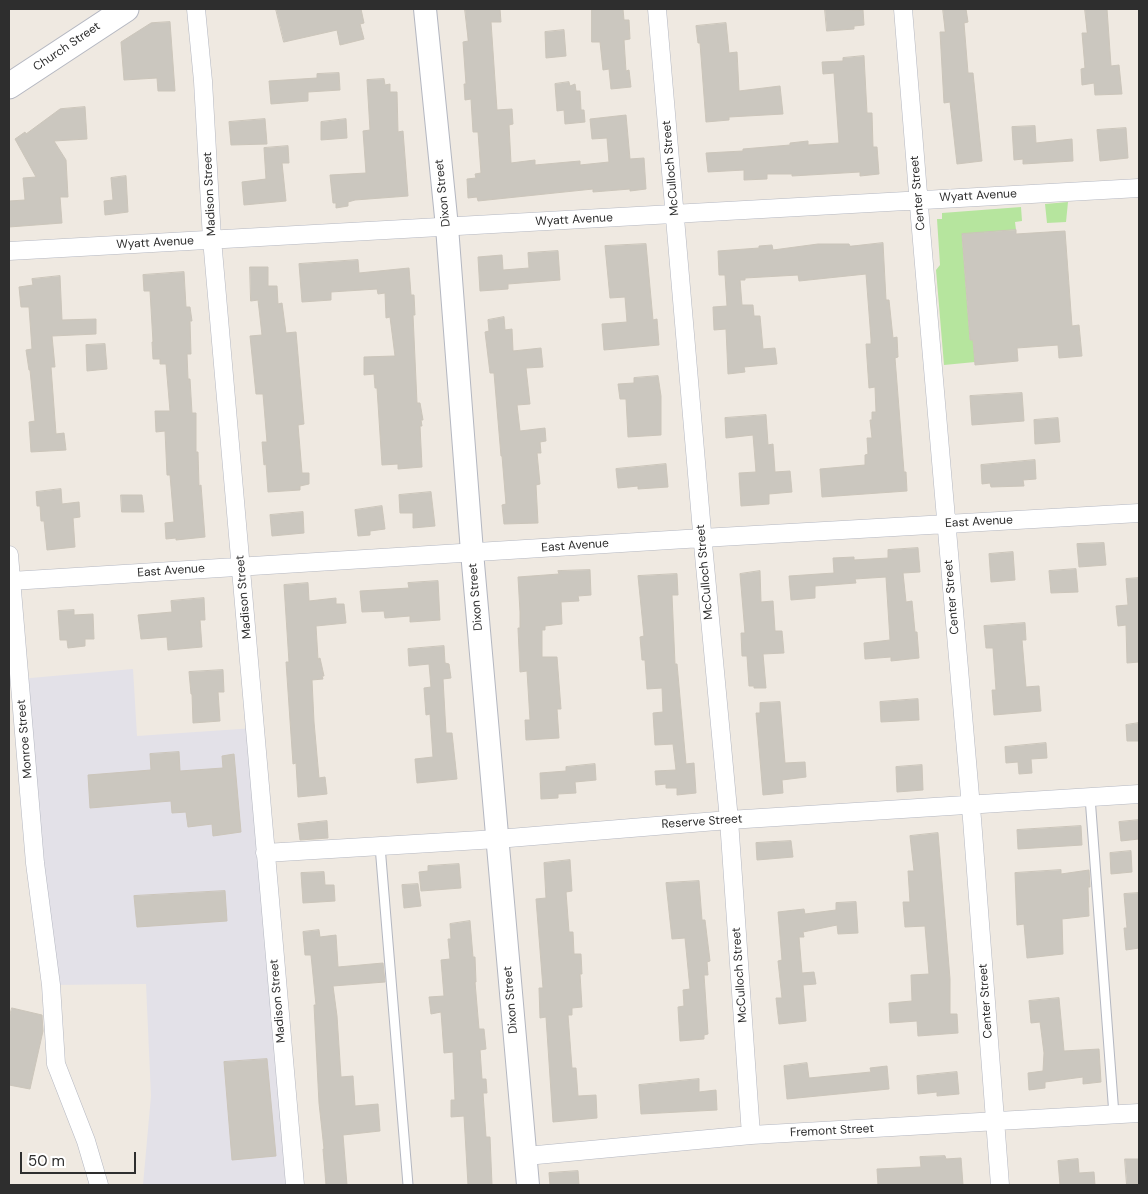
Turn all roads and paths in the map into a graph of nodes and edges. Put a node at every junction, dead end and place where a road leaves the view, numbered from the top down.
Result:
1 (97, 9) edge
2 (126, 9) edge
3 (196, 9) edge
4 (425, 9) edge
5 (657, 9) edge
6 (903, 9) edge
7 (9, 76) edge
8 (9, 86) edge
9 (1139, 188) edge
10 (918, 199) junction
11 (675, 215) junction
12 (447, 227) junction
13 (212, 239) junction
14 (9, 251) edge
15 (1139, 513) edge
16 (946, 524) junction
17 (702, 538) junction
18 (472, 552) junction
19 (9, 555) edge
20 (242, 566) junction
21 (11, 581) junction
22 (1139, 794) edge
23 (1090, 797) junction
24 (971, 806) junction
25 (728, 820) junction
26 (497, 839) junction
27 (380, 846) junction
28 (265, 853) junction
29 (1139, 1113) edge
30 (1114, 1115) junction
31 (995, 1121) junction
32 (751, 1135) junction
33 (526, 1156) junction
34 (99, 1185) edge
35 (295, 1185) edge
36 (408, 1185) edge
37 (528, 1185) edge
38 (1000, 1185) edge

1 - 7 main road, Church Street
2 - 8 main road, Church Street
3 - 13 street, Madison Street
4 - 12 street, Dixon Street
5 - 11 street, McCulloch Street
6 - 10 street, Center Street
9 - 10 street, Wyatt Avenue
10 - 11 street, Wyatt Avenue
10 - 16 street, Center Street
11 - 12 street, Wyatt Avenue
11 - 17 street, McCulloch Street
12 - 13 street, Wyatt Avenue
12 - 18 street, Dixon Street
13 - 14 street, Wyatt Avenue
13 - 20 street, Madison Street
15 - 16 street, East Avenue
16 - 17 street, East Avenue
16 - 24 street, Center Street
17 - 18 street, East Avenue
17 - 25 street, McCulloch Street
18 - 20 street, East Avenue
18 - 26 street, Dixon Street
19 - 21 street, Monroe Street
20 - 21 street, East Avenue
20 - 28 street, Madison Street
21 - 34 street, Monroe Street
22 - 23 street, Reserve Street
23 - 24 street, Reserve Street
23 - 30 lane
24 - 25 street, Reserve Street
24 - 31 street, Center Street
25 - 26 street, Reserve Street
25 - 32 street, McCulloch Street
26 - 27 street, Reserve Street
26 - 33 street, Dixon Street
27 - 28 street, Reserve Street
27 - 36 lane
28 - 35 street, Madison Street
29 - 30 street, Fremont Street
30 - 31 street, Fremont Street
31 - 32 street, Fremont Street
31 - 38 street, Center Street
32 - 33 street, Fremont Street
33 - 37 street, Dixon Street

